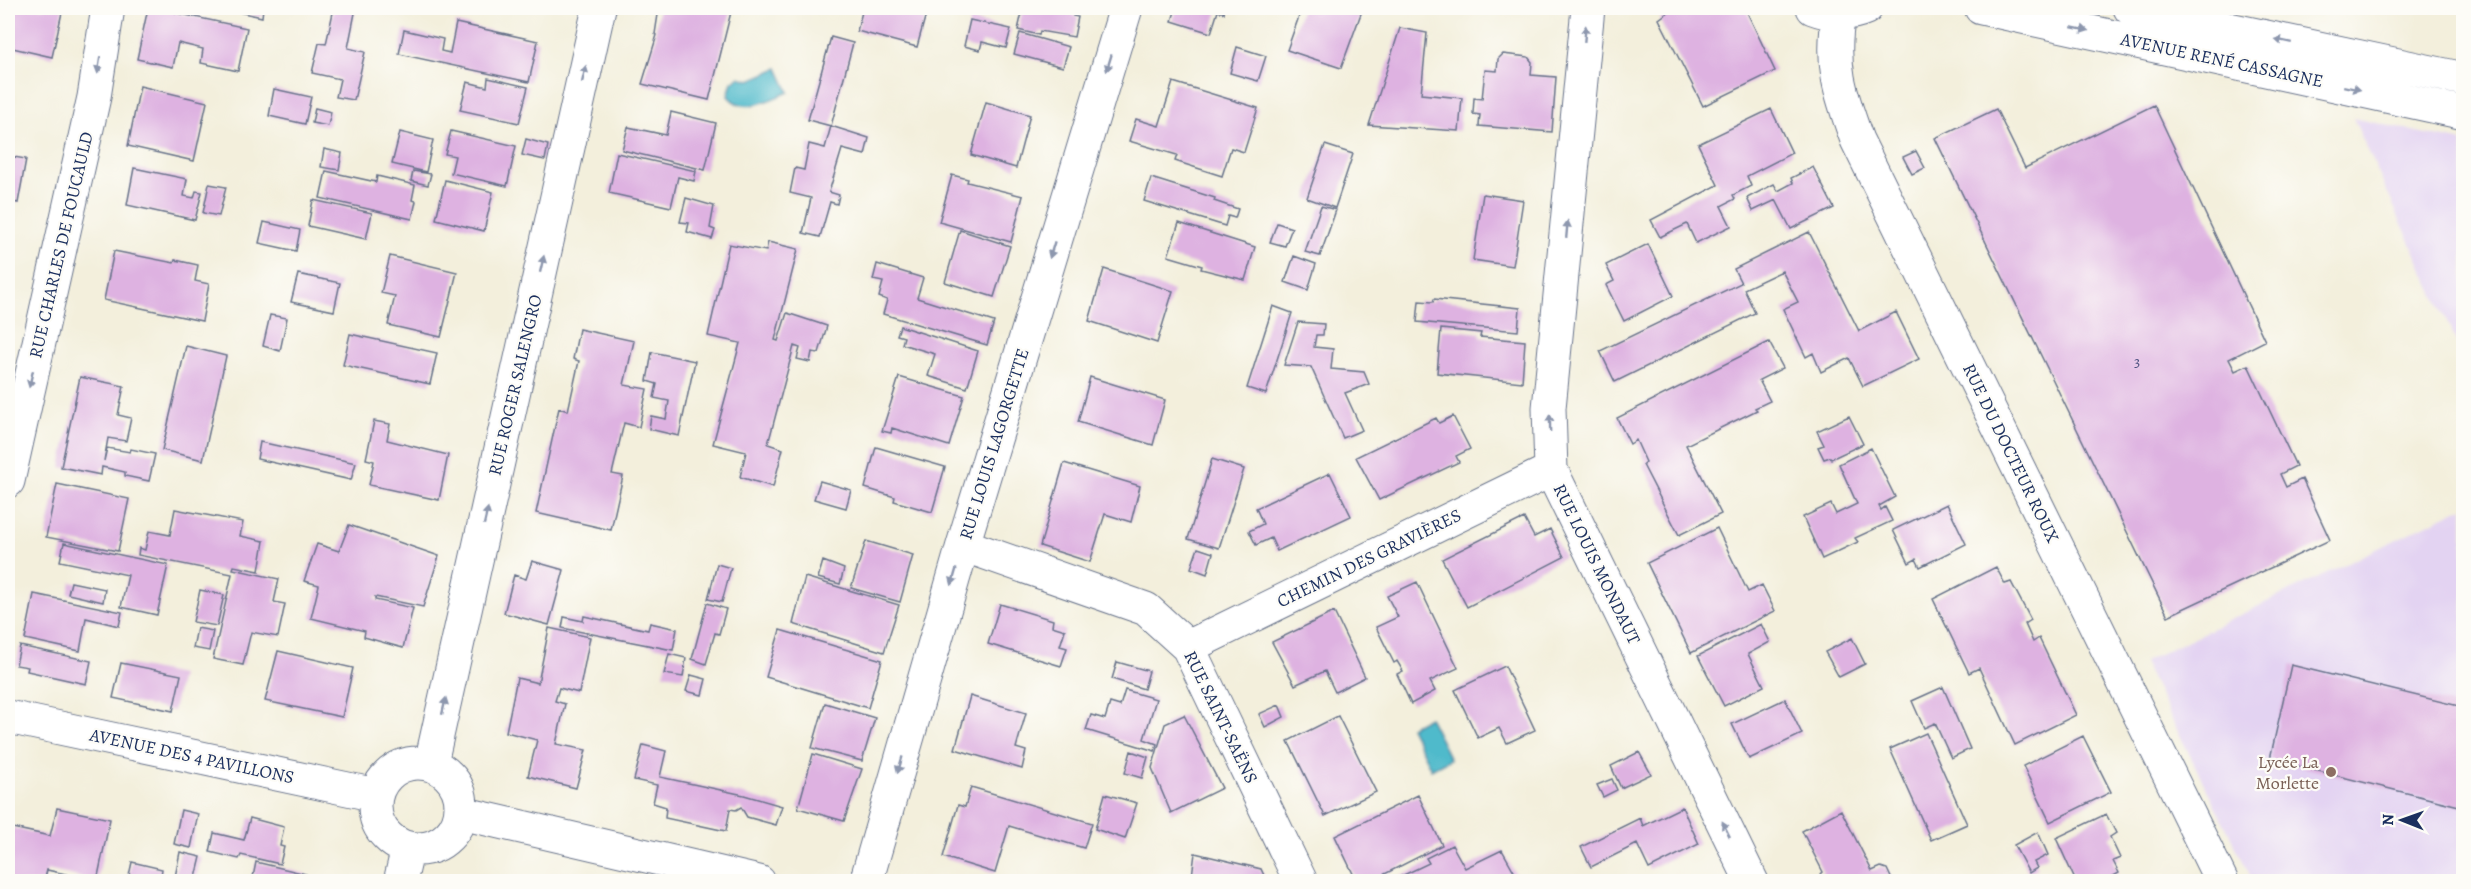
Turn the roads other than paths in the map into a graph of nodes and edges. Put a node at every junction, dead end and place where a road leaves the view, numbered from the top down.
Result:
1 (108, 8) edge
2 (599, 8) edge
3 (1126, 8) edge
4 (1588, 8) edge
5 (1981, 8) edge
6 (2130, 8) edge
7 (1839, 10) edge
8 (2463, 80) edge
9 (2463, 113) edge
10 (1551, 470) junction
11 (8, 481) edge
12 (963, 545) junction
13 (1188, 646) junction
14 (8, 717) edge
15 (431, 763) junction
16 (376, 795) junction
17 (462, 813) junction
18 (408, 849) junction
19 (400, 882) edge
20 (759, 882) edge
21 (866, 882) edge
22 (1301, 882) edge
23 (1752, 882) edge
24 (2222, 882) edge

1 -> 11 street, RUE CHARLES DE FOUCAULD
15 -> 2 street, RUE ROGER SALENGRO
3 -> 12 street, RUE LOUIS LAGORGETTE
10 -> 4 street, RUE LOUIS MONDAUT
5 -> 9 street, AVENUE RENÉ CASSAGNE
8 -> 6 street, AVENUE RENÉ CASSAGNE
7 - 24 street, RUE DU DOCTEUR ROUX
10 - 13 street, CHEMIN DES GRAVIÈRES
23 -> 10 street, RUE LOUIS MONDAUT
12 - 13 street, RUE SAINT-SAËNS
12 -> 21 street, RUE LOUIS LAGORGETTE
13 - 22 street, RUE SAINT-SAËNS
14 - 16 street, AVENUE DES 4 PAVILLONS
15 - 16 street
15 - 17 street
16 - 18 street
17 - 18 street
17 - 20 street
18 - 19 street

